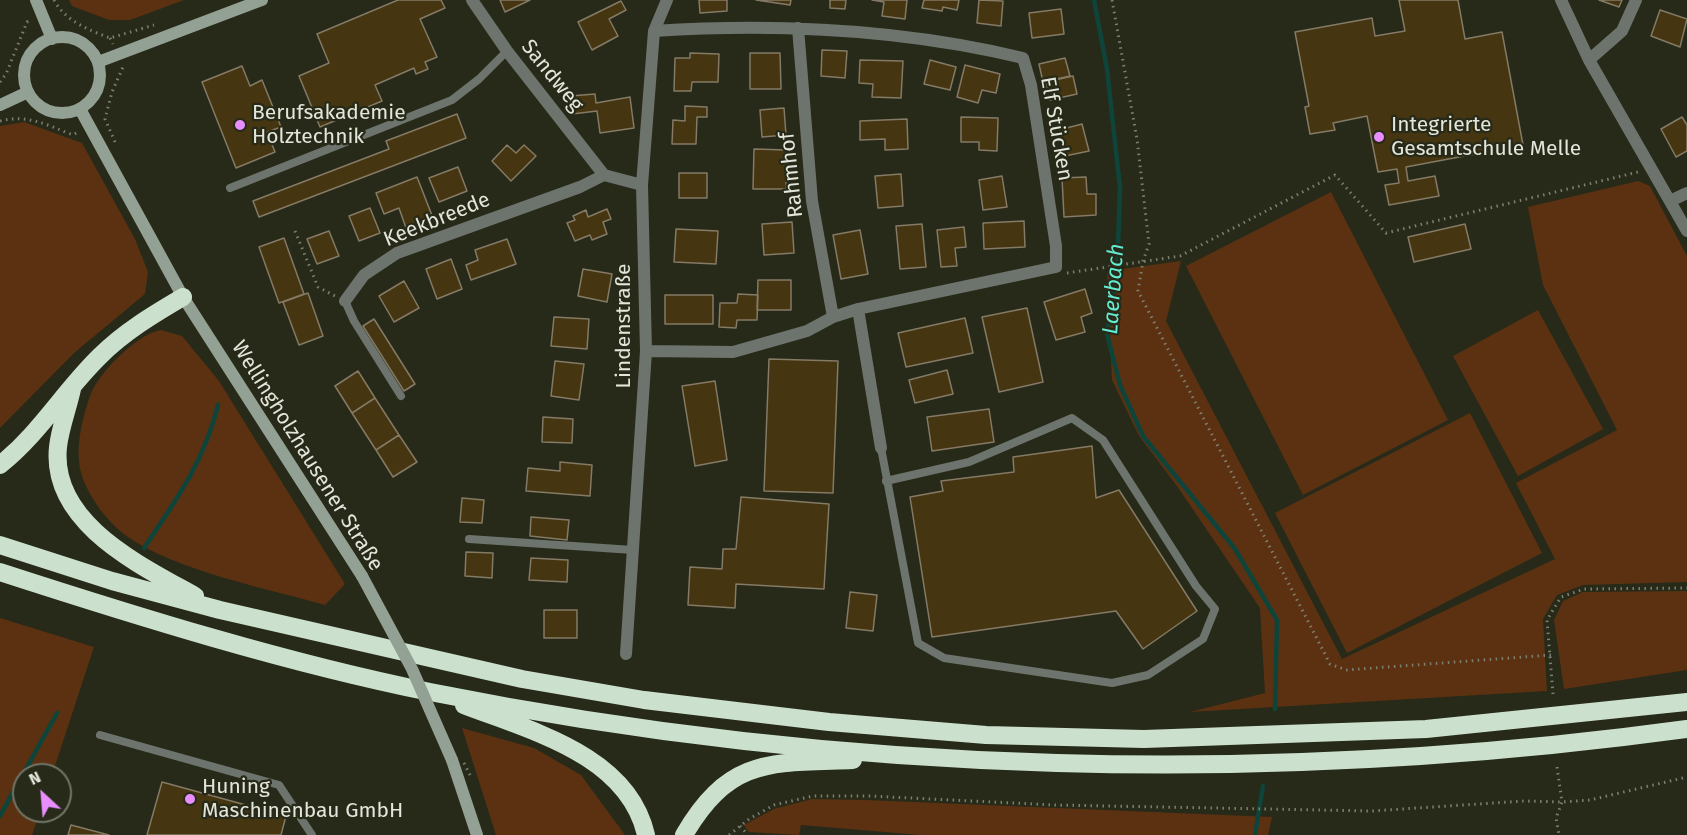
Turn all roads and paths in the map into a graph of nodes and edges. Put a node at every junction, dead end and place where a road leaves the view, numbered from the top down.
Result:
1 (36, 0) edge
2 (54, 0) edge
3 (262, 0) edge
4 (472, 0) edge
5 (667, 0) edge
6 (1112, 0) edge
7 (1561, 0) edge
8 (1636, 0) edge
9 (27, 22) dead end
10 (798, 28) junction
11 (654, 31) junction
12 (110, 38) dead end
13 (52, 39) junction
14 (507, 51) junction
15 (1589, 60) junction
16 (98, 62) junction
17 (123, 69) dead end
18 (0, 82) edge
19 (28, 92) junction
20 (0, 105) edge
21 (80, 109) junction
22 (0, 121) edge
23 (73, 135) dead end
24 (118, 148) dead end
25 (1652, 169) junction
26 (604, 175) junction
27 (642, 185) junction
28 (230, 188) dead end
29 (1687, 193) edge
30 (1670, 201) junction
31 (295, 231) dead end
32 (1687, 231) edge
33 (1143, 261) junction
34 (1045, 270) junction
35 (183, 297) junction
36 (345, 301) junction
37 (858, 309) junction
38 (833, 317) junction
39 (646, 351) junction
40 (72, 389) junction
41 (401, 396) dead end
42 (881, 448) joint
43 (0, 465) edge
44 (886, 481) junction
45 (469, 539) dead end
46 (0, 545) edge
47 (633, 550) junction
48 (0, 572) edge
49 (1687, 588) edge
50 (220, 610) junction
51 (626, 654) dead end
52 (1551, 655) junction
53 (429, 692) junction
54 (1553, 693) dead end
55 (1687, 702) edge
56 (1687, 729) edge
57 (100, 735) dead end
58 (926, 758) junction
59 (1557, 767) dead end
60 (1687, 777) edge
61 (1562, 802) junction
62 (740, 826) junction
63 (312, 835) edge
64 (477, 835) edge
65 (646, 835) edge
66 (684, 835) edge
67 (729, 835) edge
68 (748, 835) edge
69 (1559, 835) edge

1 - 13 main road
2 - 12 path
3 - 16 main road
4 - 14 street, Sandweg
5 - 11 street, Lindenstraße
6 - 33 path
7 - 15 street
8 - 15 street
9 - 18 path
10 - 11 street, Elf Stücken
10 - 34 street, Elf Stücken
10 - 38 street, Rahmhof
11 - 27 street, Lindenstraße
13 - 16 main road
13 - 19 main road
14 - 26 street, Sandweg
14 - 28 lane
15 - 25 street
16 - 21 main road
17 - 24 path
19 - 20 main road
19 - 21 main road
21 - 35 main road, Wellingholzhausener Straße
22 - 23 path
25 - 30 street
25 - 33 path
26 - 27 street
26 - 36 street, Keekbreede
27 - 39 street, Lindenstraße
29 - 30 street
30 - 32 street
31 - 36 path
33 - 34 path
33 - 52 path
34 - 37 street
35 - 40 highway
35 - 64 main road, Wellingholzhausener Straße, bridge
36 - 41 lane
37 - 38 street
37 - 42 street
38 - 39 street
39 - 47 street, Lindenstraße
40 - 43 highway
40 - 50 highway
42 - 44 lane
44 - 44 lane
45 - 47 lane
46 - 50 highway
47 - 51 street, Lindenstraße
48 - 53 highway
49 - 52 path
50 - 55 highway
52 - 54 path
53 - 58 highway
53 - 65 highway
56 - 58 highway
57 - 63 lane
58 - 66 highway
59 - 61 path
60 - 61 path
61 - 62 path
61 - 69 path
62 - 67 path
62 - 68 path

